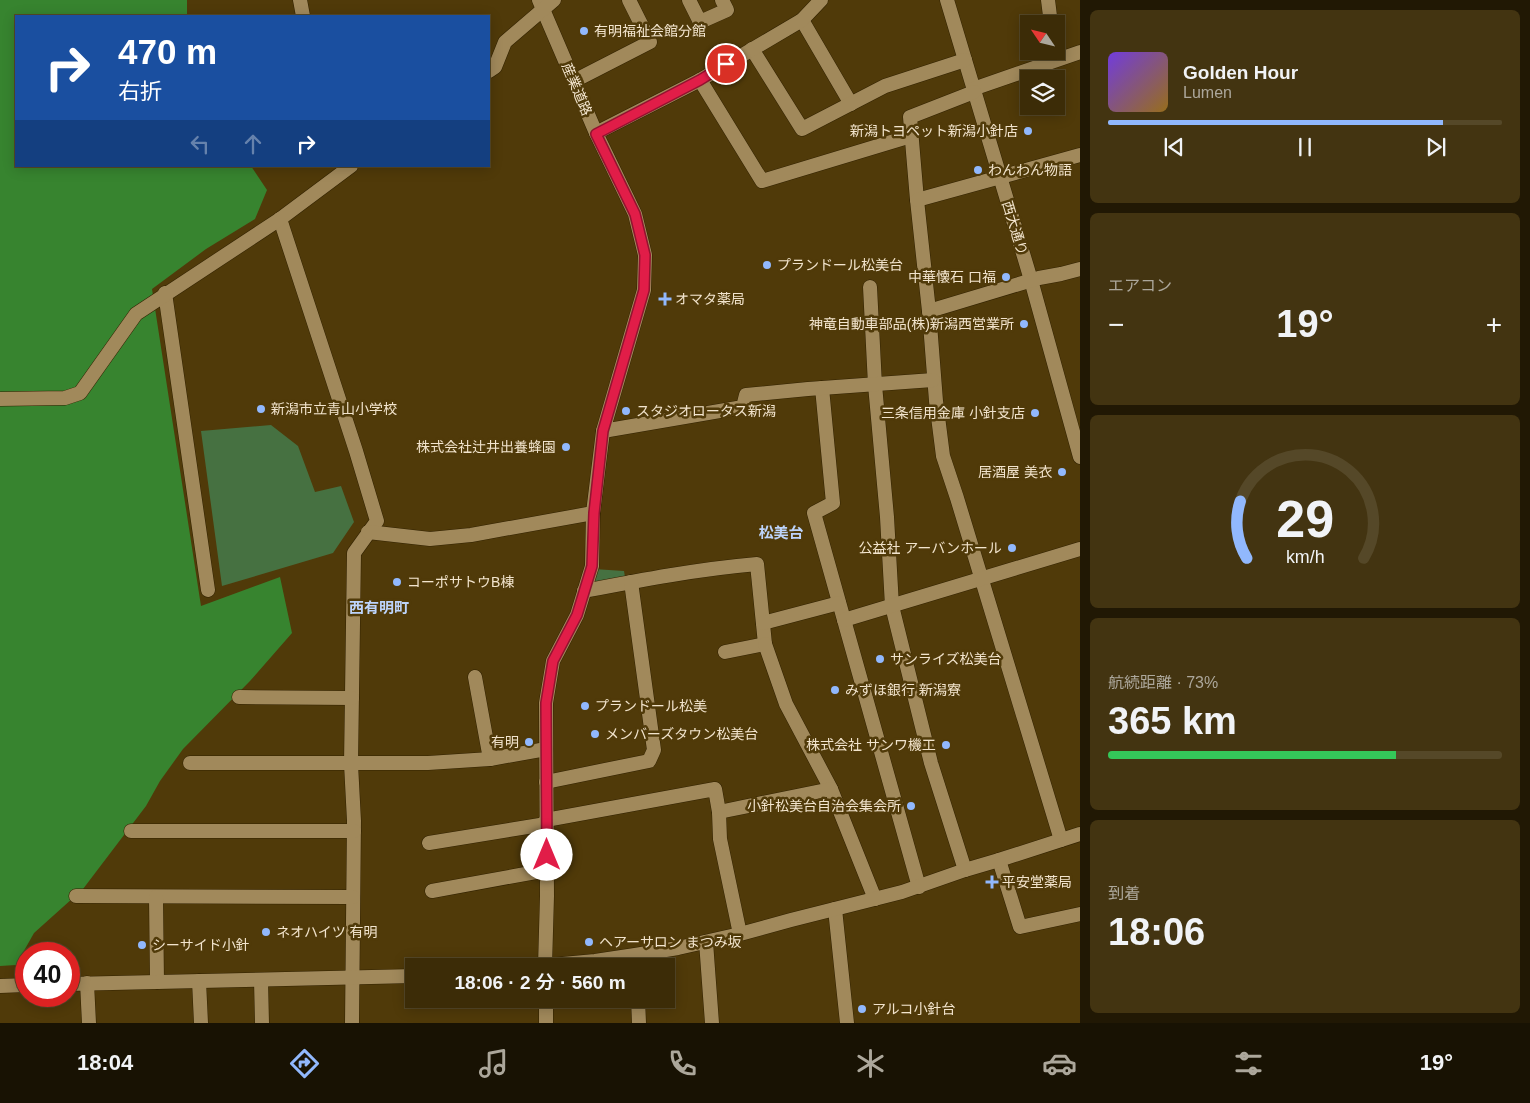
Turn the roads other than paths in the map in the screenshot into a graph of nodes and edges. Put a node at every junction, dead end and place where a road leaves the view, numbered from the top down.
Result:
1 (300, 0) edge
2 (629, 0) edge
3 (689, 0) edge
4 (722, 0) edge
5 (821, 0) edge
6 (947, 0) edge
7 (1048, 0) edge
8 (546, 3) edge
9 (304, 15) edge
10 (1050, 15) edge
11 (802, 20) junction
12 (752, 49) junction
13 (1080, 52) edge
14 (1065, 54) edge
15 (965, 60) junction
16 (1046, 60) edge
17 (490, 70) edge
18 (700, 80) junction
19 (574, 81) junction
20 (973, 91) junction
21 (851, 104) junction
22 (596, 134) junction
23 (911, 136) junction
24 (1080, 155) edge
25 (350, 167) edge
26 (1001, 178) junction
27 (917, 200) junction
28 (280, 218) junction
29 (1080, 269) edge
30 (1031, 280) junction
31 (870, 287) dead end
32 (165, 293) junction
33 (929, 311) junction
34 (934, 380) junction
35 (875, 384) junction
36 (822, 388) junction
37 (0, 399) edge
38 (603, 431) junction
39 (1080, 457) edge
40 (594, 513) junction
41 (368, 532) junction
42 (1080, 549) edge
43 (981, 578) junction
44 (631, 582) junction
45 (208, 590) dead end
46 (584, 591) junction
47 (839, 603) junction
48 (892, 606) junction
49 (844, 620) junction
50 (763, 622) junction
51 (765, 644) junction
52 (725, 652) dead end
53 (475, 677) dead end
54 (239, 697) dead end
55 (352, 698) junction
56 (546, 749) junction
57 (490, 759) junction
58 (190, 763) dead end
59 (351, 764) junction
60 (546, 782) junction
61 (831, 789) junction
62 (719, 812) junction
63 (546, 822) junction
64 (131, 831) dead end
65 (354, 831) junction
66 (1080, 834) edge
67 (1061, 840) junction
68 (429, 843) dead end
69 (999, 860) junction
70 (547, 870) junction
71 (965, 870) junction
72 (919, 887) junction
73 (432, 891) dead end
74 (76, 896) dead end
75 (156, 897) junction
76 (353, 897) junction
77 (875, 899) junction
78 (835, 909) junction
79 (1080, 914) edge
80 (740, 934) junction
81 (706, 942) junction
82 (545, 958) edge
83 (647, 958) edge
84 (405, 976) edge
85 (351, 979) junction
86 (261, 980) junction
87 (199, 981) junction
88 (157, 982) junction
89 (80, 983) edge
90 (87, 983) junction
91 (15, 985) edge
92 (0, 986) edge
93 (546, 1008) edge
94 (638, 1008) edge
95 (89, 1023) edge
96 (201, 1023) edge
97 (262, 1023) edge
98 (352, 1023) edge
99 (546, 1023) edge
100 (639, 1023) edge
101 (712, 1023) edge
102 (847, 1023) edge

1 - 9 street
2 - 19 street
3 - 4 street
5 - 11 street
6 - 15 street, 西大通り
7 - 10 street
8 - 17 street
8 - 19 street, 産業道路
11 - 12 street
11 - 21 street
12 - 18 street
12 - 21 street
13 - 14 street
15 - 20 street, 西大通り
15 - 21 street
16 - 20 street
18 - 22 street
18 - 23 street
19 - 22 street, 産業道路
20 - 23 street
20 - 26 street, 西大通り
22 - 38 street, 産業道路
23 - 27 street
24 - 26 street
25 - 28 street
26 - 27 street
26 - 30 street, 西大通り
27 - 33 street
28 - 32 street
28 - 41 street
29 - 30 street
30 - 33 street
30 - 39 street, 西大通り
31 - 35 street
32 - 37 street
32 - 45 street
33 - 34 street
34 - 35 street
34 - 43 street
35 - 36 street
35 - 48 street
36 - 38 street
36 - 47 street
38 - 40 street, 産業道路
40 - 41 street
40 - 46 street, 産業道路
41 - 55 street
42 - 43 street
43 - 48 street
43 - 67 street
44 - 46 street
44 - 50 street
44 - 60 street
46 - 56 street, 産業道路
47 - 49 street
47 - 50 street
48 - 49 street
48 - 71 street
49 - 72 street
50 - 51 street
51 - 52 street
51 - 61 street
53 - 57 street
54 - 55 street
55 - 59 street
56 - 57 street
56 - 60 street, 産業道路
57 - 59 street
58 - 59 street
59 - 65 street
60 - 63 street, 産業道路
61 - 62 street
61 - 77 street
62 - 63 street
62 - 80 street
63 - 68 street
63 - 70 street, 産業道路
64 - 65 street
65 - 76 street
66 - 67 street
67 - 69 street
69 - 71 street
69 - 79 street
70 - 73 street
70 - 82 street, 産業道路
71 - 72 street
72 - 77 street
74 - 75 street
75 - 76 street
75 - 88 street
76 - 85 street
77 - 78 street
78 - 80 street
78 - 102 street
80 - 81 street
81 - 83 street
81 - 101 street
84 - 85 street
85 - 86 street
85 - 98 street
86 - 87 street
86 - 97 street
87 - 88 street
87 - 96 street
88 - 90 street
89 - 90 street
90 - 95 street
91 - 92 street
93 - 99 street
94 - 100 street

